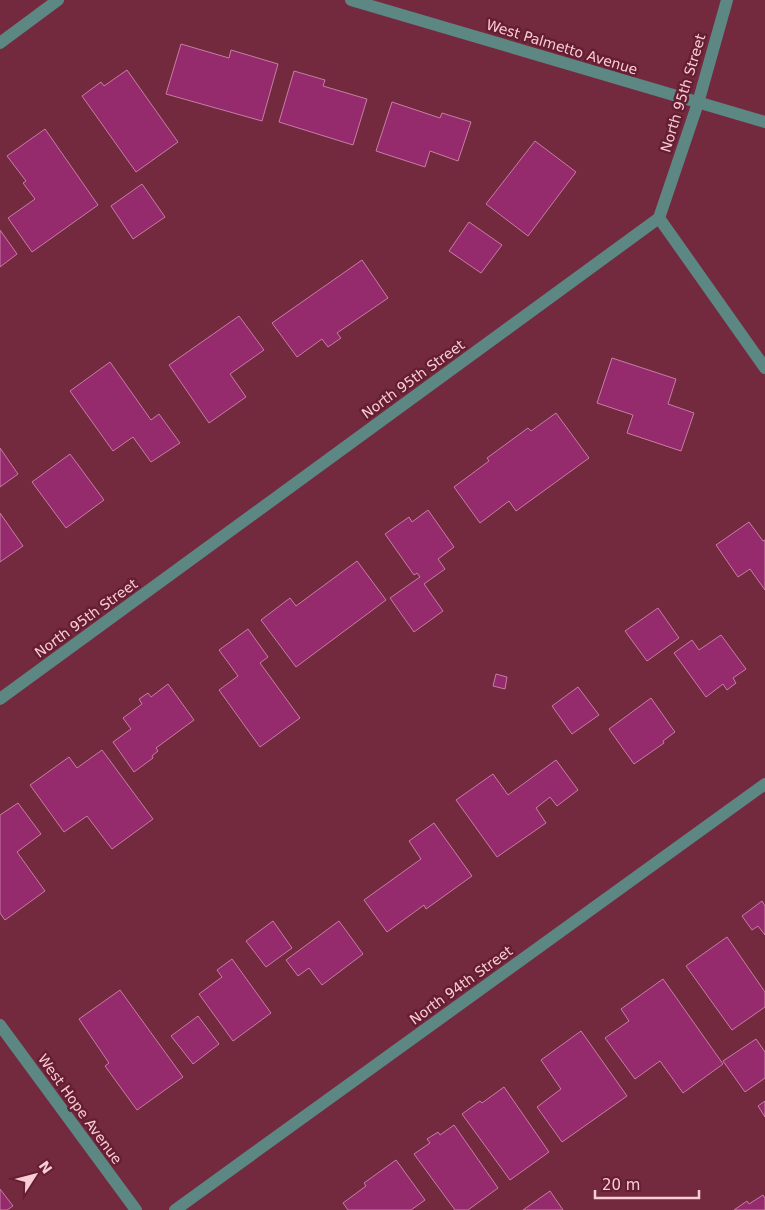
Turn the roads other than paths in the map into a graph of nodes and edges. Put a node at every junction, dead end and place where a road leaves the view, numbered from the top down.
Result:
1 (58, 0) edge
2 (351, 0) edge
3 (727, 0) edge
4 (0, 43) edge
5 (698, 103) junction
6 (765, 122) edge
7 (659, 218) junction
8 (765, 368) edge
9 (0, 699) edge
10 (765, 784) edge
11 (0, 1025) edge
12 (136, 1210) edge
13 (175, 1210) edge

1 - 4 street
2 - 5 street, West Palmetto Avenue
3 - 5 street, North 95th Street
5 - 6 street, West Palmetto Avenue
5 - 7 street, North 95th Street
7 - 8 street
7 - 9 street, North 95th Street
10 - 13 street, North 94th Street
11 - 12 street, West Hope Avenue

